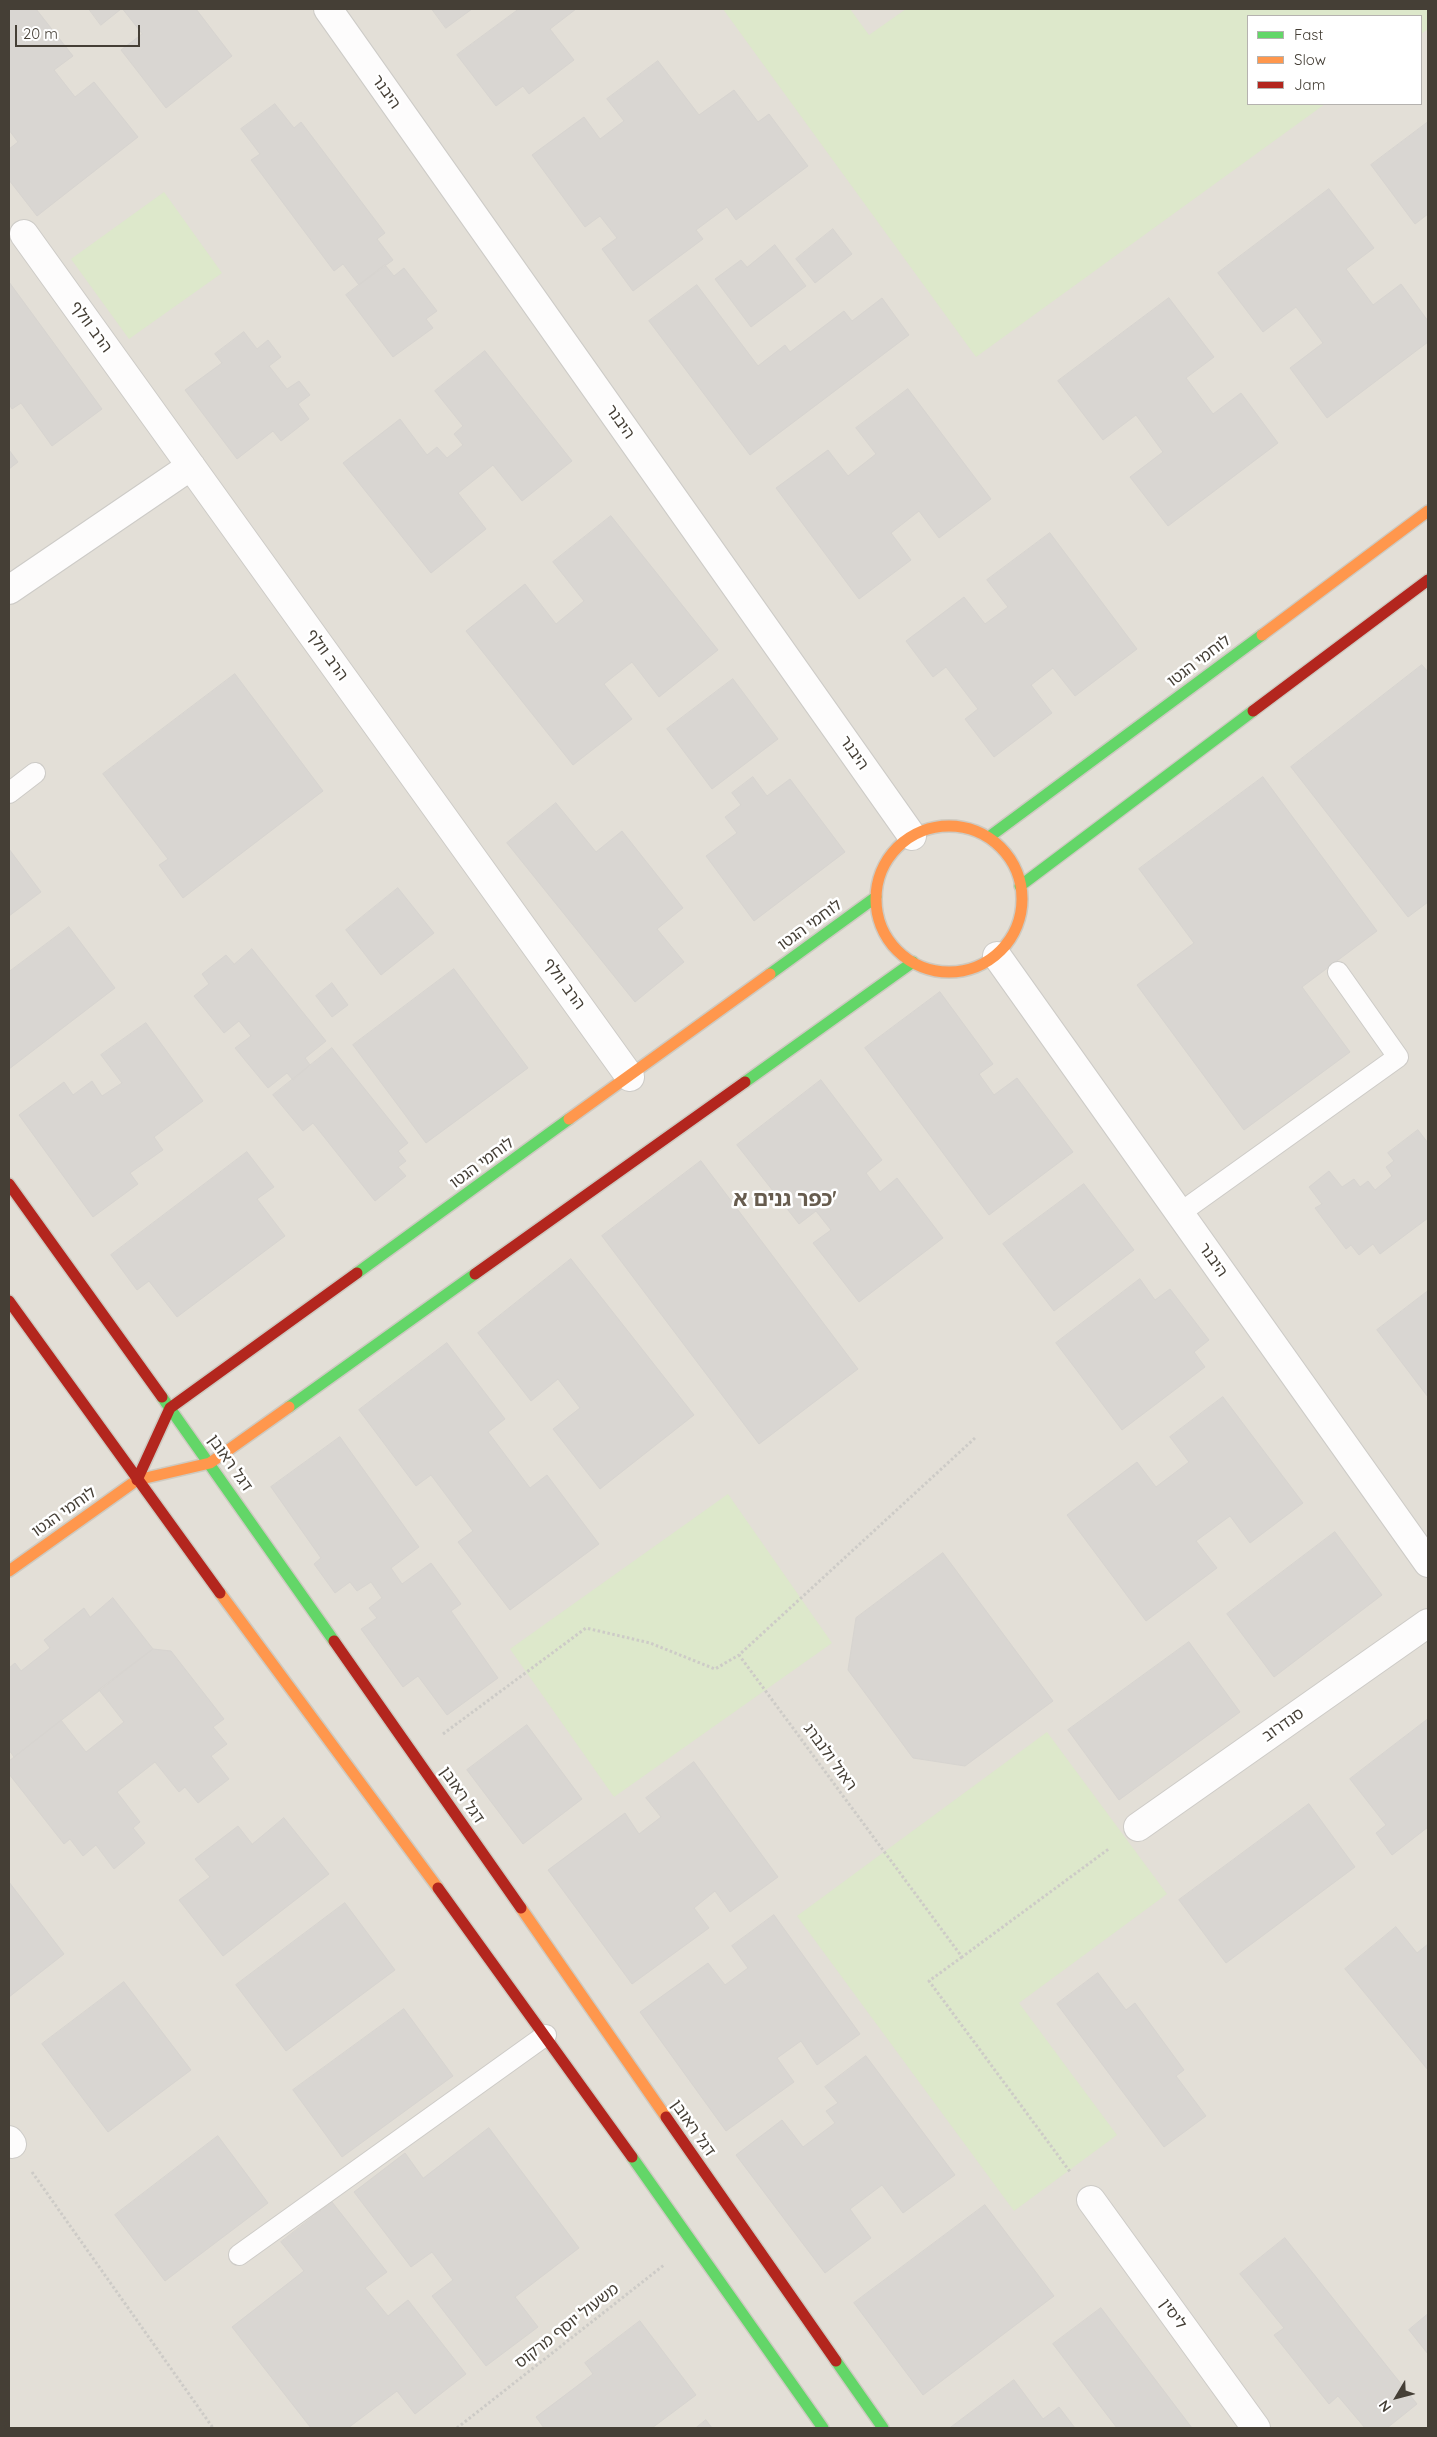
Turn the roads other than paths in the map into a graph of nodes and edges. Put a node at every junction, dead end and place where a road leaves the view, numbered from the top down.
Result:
1 (328, 9) edge
2 (24, 234) dead end
3 (191, 466) junction
4 (1428, 511) edge
5 (1428, 580) edge
6 (9, 590) edge
7 (35, 773) dead end
8 (9, 793) edge
9 (912, 836) junction
10 (989, 837) junction
11 (1020, 886) junction
12 (876, 897) junction
13 (997, 956) junction
14 (913, 962) junction
15 (1338, 972) dead end
16 (630, 1077) junction
17 (9, 1184) edge
18 (1180, 1213) junction
19 (9, 1301) edge
20 (170, 1408) junction
21 (210, 1463) junction
22 (137, 1480) junction
23 (1428, 1563) edge
24 (9, 1571) edge
25 (1428, 1623) edge
26 (1138, 1827) road end
27 (546, 2035) junction
28 (1091, 2200) road end
29 (239, 2255) dead end
30 (823, 2428) edge
31 (883, 2428) edge
32 (1256, 2428) edge

1 - 9 street, היבנר
2 - 3 street, הרב וולף
3 - 6 street
3 - 16 street, הרב וולף
4 - 10 street, לוחמי הגטו
5 - 11 street
7 - 8 lane
9 - 10 street
9 - 12 street
10 - 11 street
11 - 13 street
12 - 14 street
12 - 16 street, לוחמי הגטו
13 - 14 street
13 - 18 street, היבנר
14 - 21 street, לוחמי הגטו
15 - 18 lane
16 - 20 street, לוחמי הגטו
17 - 20 street, דגל ראובן
18 - 23 street, היבנר
19 - 22 street
20 - 21 street, דגל ראובן
20 - 22 street, לוחמי הגטו
21 - 22 street, לוחמי הגטו
21 - 31 street, דגל ראובן
22 - 24 street, לוחמי הגטו
22 - 27 street
25 - 26 street, סנדרוב
27 - 29 lane
27 - 30 street
28 - 32 street, ליסין

